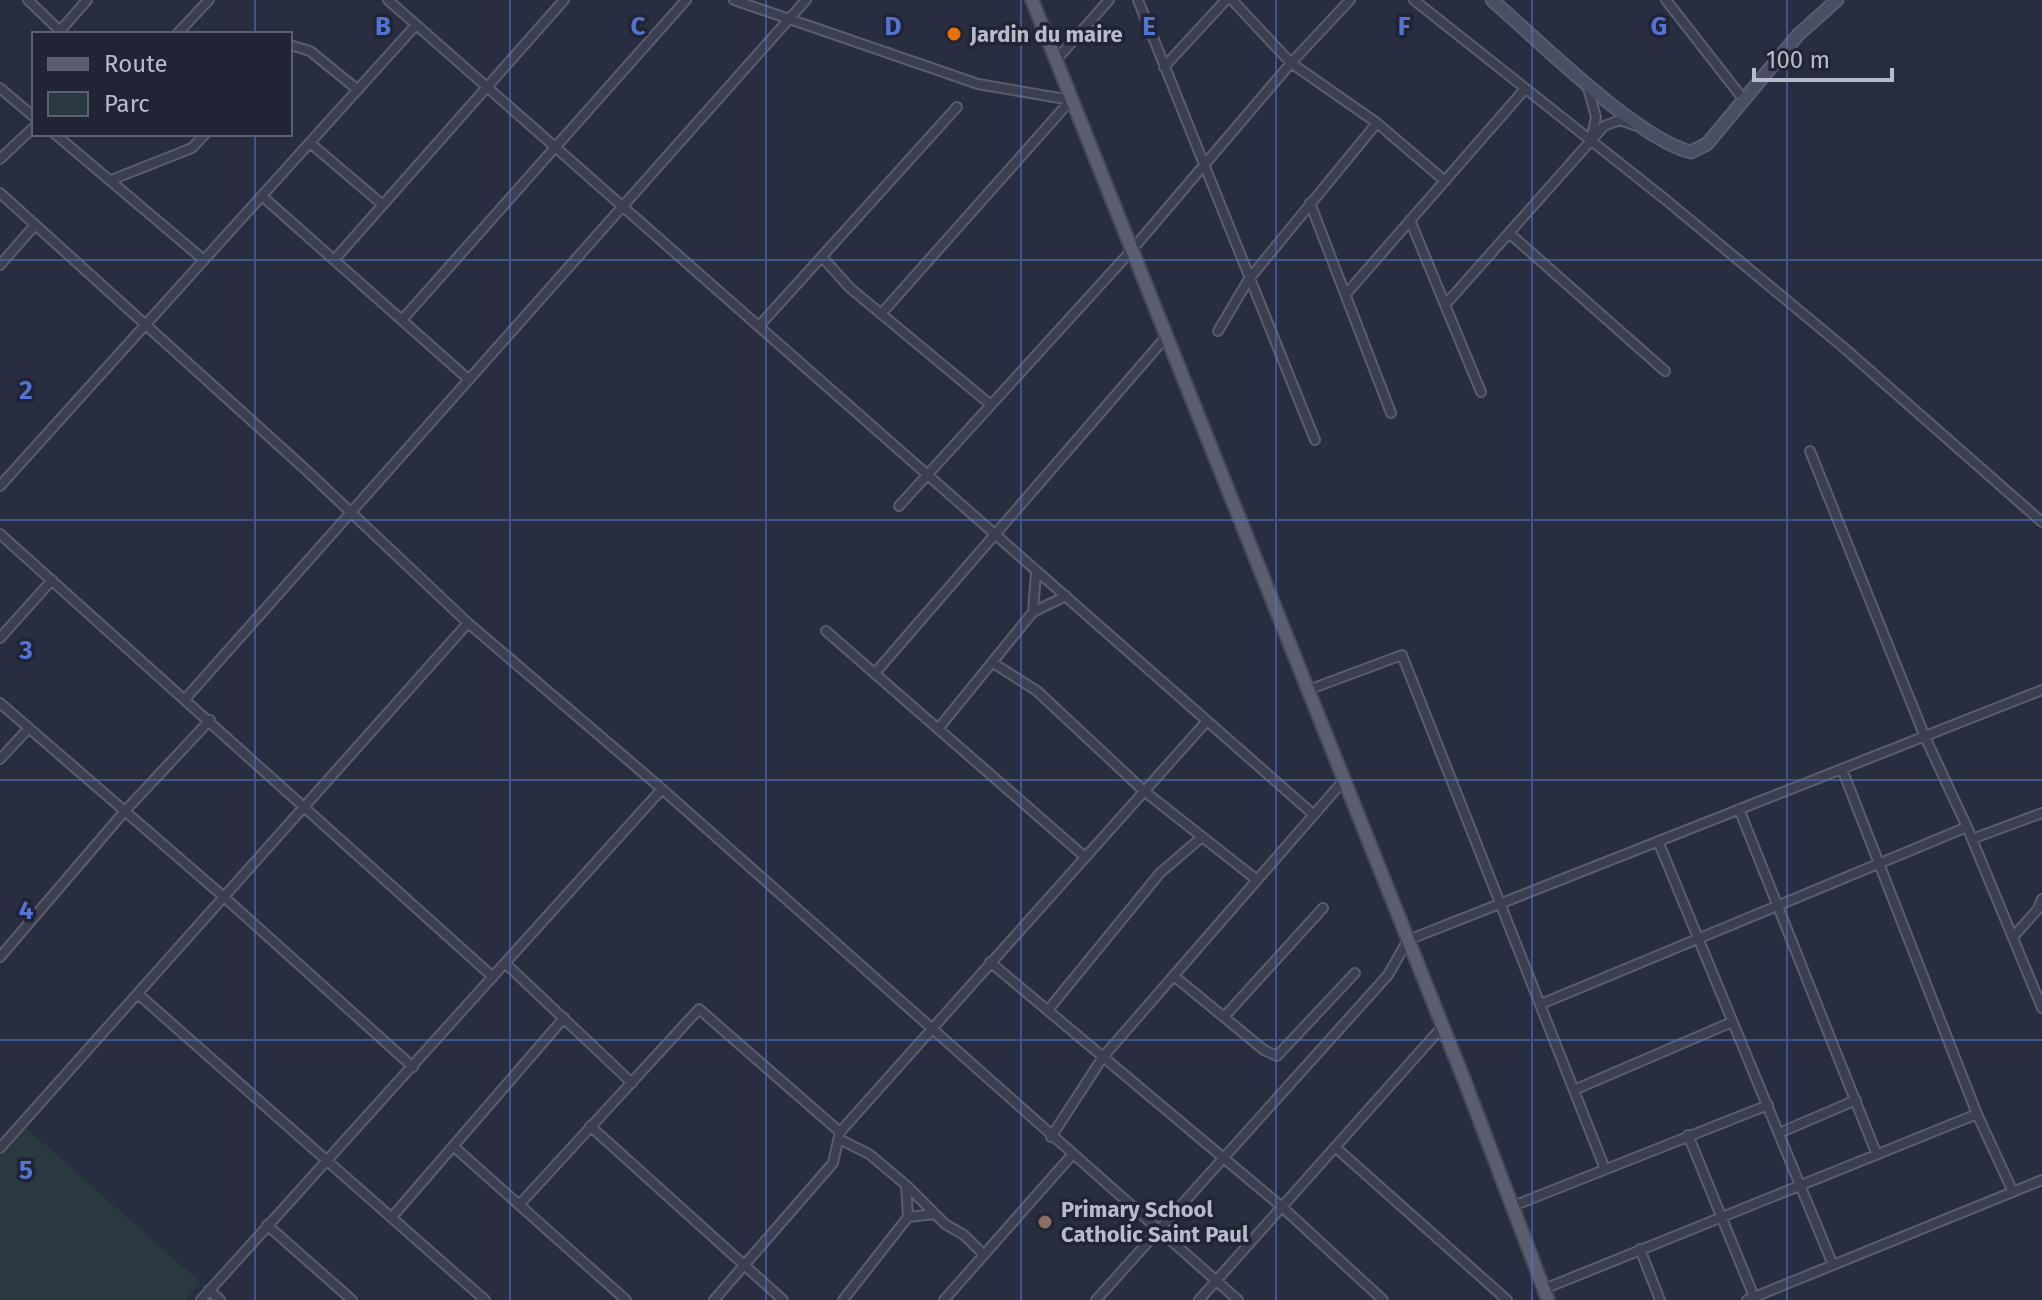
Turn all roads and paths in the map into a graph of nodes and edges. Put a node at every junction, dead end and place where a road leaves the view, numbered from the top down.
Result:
1 (28, 0) edge
2 (87, 0) edge
3 (209, 0) edge
4 (388, 0) edge
5 (564, 0) edge
6 (686, 0) edge
7 (734, 0) edge
8 (806, 0) edge
9 (1032, 0) edge
10 (1109, 0) edge
11 (1138, 0) edge
12 (1229, 0) edge
13 (1350, 0) edge
14 (1414, 0) edge
15 (1492, 0) edge
16 (1666, 0) edge
17 (1837, 0) edge
18 (791, 17) junction
19 (416, 25) junction
20 (62, 32) edge
21 (179, 32) edge
22 (292, 46) edge
23 (1056, 60) junction
24 (1291, 63) junction
25 (1164, 67) junction
26 (1586, 81) junction
27 (488, 87) junction
28 (0, 88) edge
29 (1525, 89) junction
30 (358, 90) junction
31 (1071, 100) junction
32 (1744, 100) junction
33 (957, 107) dead end
34 (32, 115) edge
35 (1377, 123) junction
36 (1643, 128) junction
37 (32, 129) edge
38 (57, 136) edge
39 (203, 136) edge
40 (1590, 141) junction
41 (310, 143) junction
42 (555, 146) junction
43 (0, 159) edge
44 (1203, 169) junction
45 (111, 180) junction
46 (1445, 181) junction
47 (0, 193) edge
48 (262, 196) junction
49 (1310, 203) junction
50 (383, 205) junction
51 (622, 205) junction
52 (1410, 220) junction
53 (35, 225) junction
54 (1509, 233) junction
55 (1131, 251) junction
56 (822, 257) junction
57 (204, 260) junction
58 (334, 260) junction
59 (0, 265) edge
60 (1249, 279) junction
61 (1346, 294) junction
62 (1445, 305) junction
63 (881, 314) junction
64 (402, 320) junction
65 (146, 324) junction
66 (760, 325) junction
67 (1218, 331) dead end
68 (1166, 337) junction
69 (1665, 371) dead end
70 (467, 378) junction
71 (1481, 392) dead end
72 (991, 405) junction
73 (1391, 413) dead end
74 (1315, 440) dead end
75 (1810, 451) dead end
76 (928, 475) junction
77 (0, 486) edge
78 (899, 506) dead end
79 (349, 510) junction
80 (2042, 522) edge
81 (0, 534) edge
82 (995, 534) junction
83 (1036, 573) junction
84 (52, 580) junction
85 (1066, 596) junction
86 (1033, 612) junction
87 (468, 623) junction
88 (826, 631) dead end
89 (0, 638) edge
90 (993, 663) junction
91 (875, 673) junction
92 (1308, 690) junction
93 (2042, 690) edge
94 (2029, 695) junction
95 (2042, 697) edge
96 (186, 698) junction
97 (0, 703) edge
98 (210, 720) junction
99 (1207, 721) junction
100 (29, 728) junction
101 (938, 729) junction
102 (1925, 737) junction
103 (0, 759) edge
104 (1842, 769) junction
105 (1344, 780) junction
106 (662, 789) junction
107 (1144, 791) junction
108 (305, 806) junction
109 (1739, 809) junction
110 (124, 812) junction
111 (2042, 813) edge
112 (1314, 815) junction
113 (1967, 827) junction
114 (1202, 837) junction
115 (1972, 839) junction
116 (1658, 841) junction
117 (1085, 857) junction
118 (1880, 866) junction
119 (1257, 880) junction
120 (224, 897) junction
121 (2042, 899) edge
122 (1501, 903) junction
123 (1779, 906) junction
124 (1323, 908) dead end
125 (2013, 937) junction
126 (1698, 939) junction
127 (1408, 940) junction
128 (0, 957) edge
129 (990, 962) junction
130 (505, 963) junction
131 (1355, 973) dead end
132 (1174, 976) junction
133 (493, 977) junction
134 (138, 994) junction
135 (2039, 994) edge
136 (1541, 1004) junction
137 (2042, 1008) edge
138 (1048, 1010) junction
139 (1224, 1017) junction
140 (564, 1018) junction
141 (1732, 1022) junction
142 (1443, 1026) junction
143 (935, 1030) junction
144 (1103, 1057) junction
145 (413, 1067) junction
146 (632, 1083) junction
147 (1574, 1090) junction
148 (1856, 1100) junction
149 (1768, 1105) junction
150 (1977, 1114) junction
151 (590, 1126) junction
152 (1779, 1133) junction
153 (1688, 1135) junction
154 (840, 1136) junction
155 (1051, 1137) junction
156 (453, 1146) junction
157 (1335, 1147) junction
158 (0, 1148) edge
159 (1072, 1155) junction
160 (1877, 1155) junction
161 (1222, 1157) junction
162 (327, 1159) junction
163 (1605, 1169) junction
164 (2042, 1180) edge
165 (906, 1185) junction
166 (1801, 1186) junction
167 (2013, 1192) junction
168 (519, 1205) junction
169 (1513, 1206) junction
170 (1282, 1207) junction
171 (935, 1214) junction
172 (392, 1217) junction
173 (908, 1217) junction
174 (1721, 1217) junction
175 (267, 1225) junction
176 (1158, 1230) junction
177 (1640, 1249) junction
178 (984, 1255) junction
179 (744, 1265) junction
180 (1833, 1265) junction
181 (1215, 1281) junction
182 (209, 1290) junction
183 (1546, 1295) edge
184 (1752, 1299) edge
185 (201, 1300) edge
186 (220, 1300) edge
187 (352, 1300) edge
188 (485, 1300) edge
189 (626, 1300) edge
190 (714, 1300) edge
191 (783, 1300) edge
192 (843, 1300) edge
193 (944, 1300) edge
194 (1096, 1300) edge
195 (1199, 1300) edge
196 (1238, 1300) edge
197 (1383, 1300) edge
198 (1507, 1300) edge
199 (1660, 1300) edge

1 - 20 street
2 - 20 street
3 - 21 street
4 - 19 street
5 - 27 street
6 - 42 street
7 - 18 street
8 - 18 street
9 - 23 main road
10 - 23 street
11 - 25 street
12 - 24 street
12 - 25 street
13 - 24 street
14 - 29 street
15 - 26 street
16 - 32 street
17 - 32 street
18 - 31 street
18 - 51 street
19 - 27 street
19 - 30 street
22 - 30 street
23 - 31 main road
24 - 35 street
24 - 44 street
25 - 44 street
26 - 36 street
26 - 40 street
27 - 42 street
27 - 50 street
28 - 34 street
29 - 40 street
29 - 46 street
30 - 41 street
31 - 55 main road
31 - 63 street
32 - 36 street
33 - 56 street
35 - 46 street
35 - 49 street
36 - 40 street
37 - 43 street
38 - 45 street
39 - 45 street
40 - 54 street
40 - 80 street
41 - 48 street
41 - 50 street
42 - 51 street
42 - 64 street
44 - 55 street
44 - 60 street
45 - 57 street
46 - 52 street
47 - 53 street
48 - 57 street
48 - 58 street
49 - 60 street
49 - 61 street
50 - 58 street
51 - 66 street
51 - 70 street
52 - 61 street
52 - 62 street
53 - 59 street
53 - 65 street
54 - 62 street
54 - 69 street
55 - 68 main road
55 - 72 street
56 - 63 street
56 - 66 street
57 - 65 street
58 - 64 street
60 - 67 street
60 - 74 street
61 - 73 street
62 - 71 street
63 - 72 street
64 - 70 street
65 - 77 street
65 - 79 street
66 - 76 street
68 - 82 street
68 - 92 main road
70 - 79 street
72 - 76 street
75 - 102 street
76 - 78 street
76 - 82 street
79 - 87 street
79 - 96 street
81 - 84 street
82 - 83 street
82 - 91 street
83 - 85 street
83 - 86 street
84 - 89 street
84 - 96 street
85 - 86 street
85 - 99 street
86 - 90 street
87 - 106 street
87 - 108 street
88 - 91 street
90 - 101 street
90 - 107 street
91 - 101 street
92 - 105 main road
92 - 122 street
93 - 94 street
94 - 95 street
94 - 102 street
96 - 98 street
97 - 100 street
98 - 108 street
98 - 110 street
99 - 107 street
99 - 112 street
100 - 103 street
100 - 110 street
101 - 117 street
102 - 104 street
102 - 113 street
104 - 109 street
104 - 118 street
105 - 112 street
105 - 127 main road
106 - 130 street
106 - 143 street
107 - 114 street
107 - 117 street
108 - 120 street
108 - 133 street
109 - 116 street
109 - 123 street
110 - 120 street
110 - 128 street
111 - 115 street
112 - 119 street
113 - 115 street
113 - 118 street
114 - 119 street
114 - 138 street
115 - 125 street
116 - 122 street
116 - 126 street
117 - 129 street
118 - 123 street
118 - 150 street
119 - 132 street
120 - 134 street
120 - 145 street
121 - 125 street
122 - 127 street
122 - 136 street
123 - 126 street
123 - 148 street
124 - 139 street
125 - 135 street
126 - 136 street
126 - 141 street
127 - 142 main road
127 - 161 street
129 - 138 street
129 - 143 street
130 - 133 street
130 - 140 street
131 - 139 street
132 - 139 street
132 - 144 street
133 - 145 street
134 - 158 street
134 - 162 street
135 - 137 street
136 - 147 street
138 - 144 street
140 - 146 street
140 - 156 street
141 - 147 street
141 - 149 street
142 - 157 street
142 - 169 main road
143 - 154 street
143 - 155 street
144 - 155 street
144 - 161 street
145 - 162 street
146 - 151 street
146 - 154 street
147 - 163 street
148 - 152 street
148 - 160 street
149 - 152 street
149 - 153 street
150 - 160 street
150 - 167 street
151 - 168 street
151 - 179 street
152 - 166 street
153 - 163 street
153 - 174 street
154 - 165 street
154 - 179 street
155 - 159 street
156 - 168 street
156 - 172 street
157 - 170 street
157 - 198 street
159 - 176 street
159 - 178 street
160 - 166 street
161 - 170 street
161 - 176 street
162 - 172 street
162 - 175 street
163 - 169 street
164 - 167 street
165 - 171 street
165 - 173 street
166 - 174 street
166 - 180 street
167 - 180 street
168 - 189 street
169 - 183 main road
170 - 181 street
170 - 197 street
171 - 173 street
171 - 178 street
172 - 188 street
173 - 192 street
174 - 177 street
174 - 184 street
175 - 182 street
175 - 187 street
176 - 181 street
176 - 194 street
177 - 183 street
177 - 199 street
178 - 193 street
179 - 190 street
179 - 191 street
180 - 184 street
181 - 195 street
181 - 196 street
182 - 185 street
182 - 186 street

